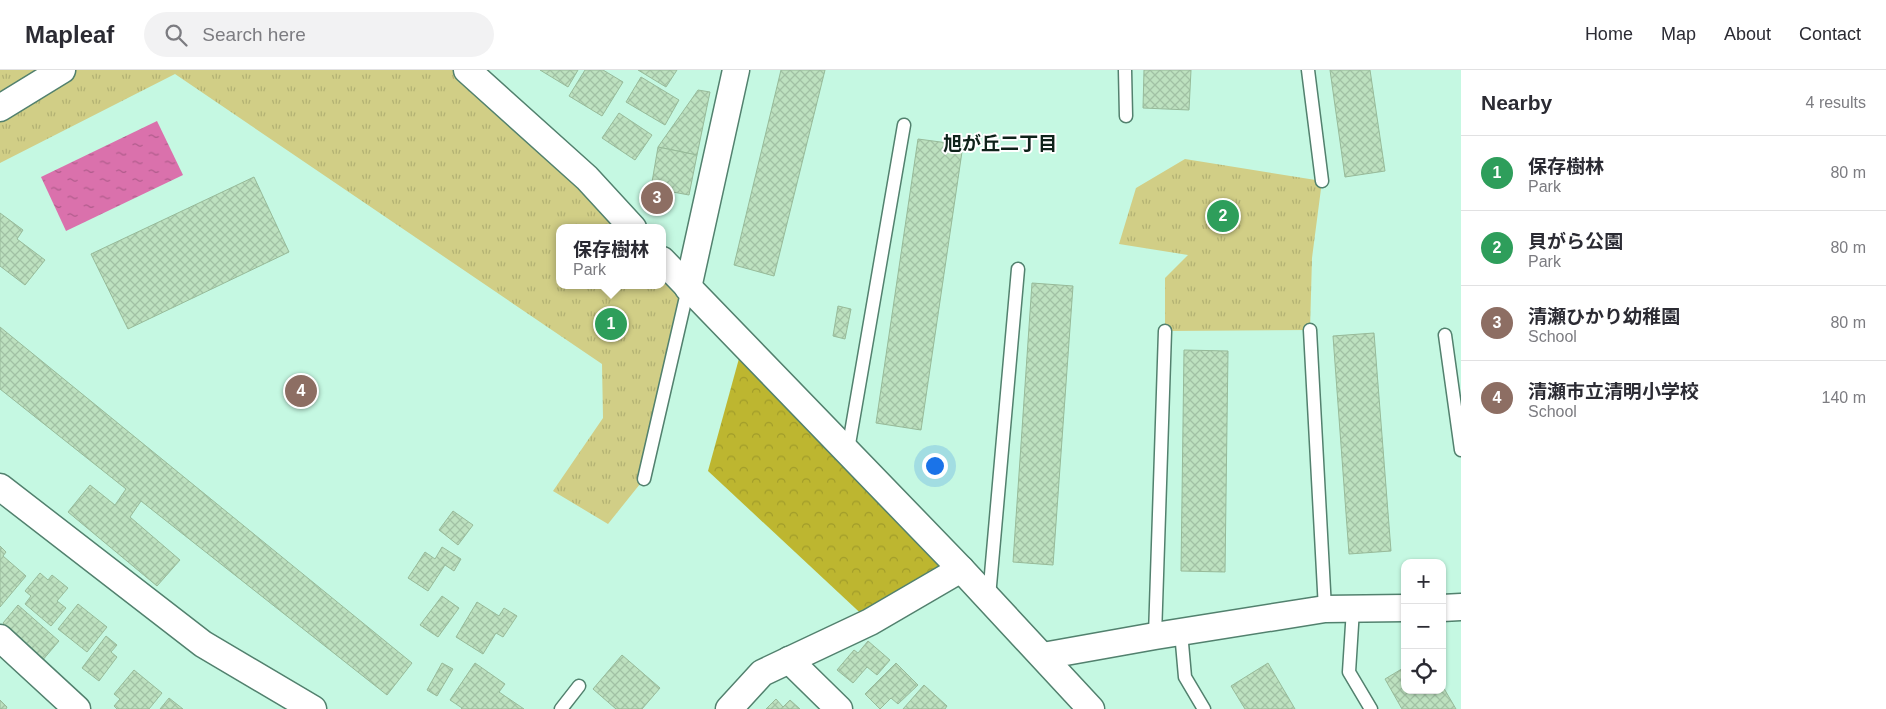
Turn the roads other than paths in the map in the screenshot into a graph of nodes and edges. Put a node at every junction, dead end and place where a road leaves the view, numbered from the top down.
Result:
1 (62, 70) edge
2 (467, 70) edge
3 (736, 70) edge
4 (1125, 70) edge
5 (1308, 70) edge
6 (0, 108) edge
7 (1126, 116) dead end
8 (904, 125) dead end
9 (1322, 181) dead end
10 (629, 224) edge
11 (666, 264) edge
12 (1018, 269) dead end
13 (688, 288) junction
14 (1310, 330) dead end
15 (1166, 331) dead end
16 (1445, 335) dead end
17 (848, 450) junction
18 (1461, 450) edge
19 (644, 480) dead end
20 (0, 487) edge
21 (961, 569) junction
22 (988, 600) junction
23 (1401, 608) edge
24 (1446, 608) edge
25 (1461, 608) edge
26 (1325, 609) junction
27 (1353, 609) junction
28 (1181, 632) junction
29 (1155, 636) junction
30 (0, 638) edge
31 (1043, 656) junction
32 (789, 660) junction
33 (579, 686) dead end
34 (77, 709) edge
35 (313, 709) edge
36 (561, 709) edge
37 (730, 709) edge
38 (839, 709) edge
39 (1091, 709) edge
40 (1204, 709) edge
41 (1371, 709) edge

1 - 6 street
2 - 10 street
3 - 13 street
4 - 7 lane
5 - 9 lane
8 - 17 lane
11 - 13 street
12 - 22 lane
13 - 17 street
13 - 19 lane
14 - 26 lane
15 - 29 lane
16 - 18 lane
17 - 21 street
20 - 35 street
21 - 22 street
21 - 32 street
22 - 31 street
23 - 27 street
24 - 25 street
26 - 27 street
26 - 28 street
27 - 41 lane
28 - 29 street
28 - 40 lane
29 - 31 street
30 - 34 street
31 - 39 street
32 - 37 street
32 - 38 street
33 - 36 lane

